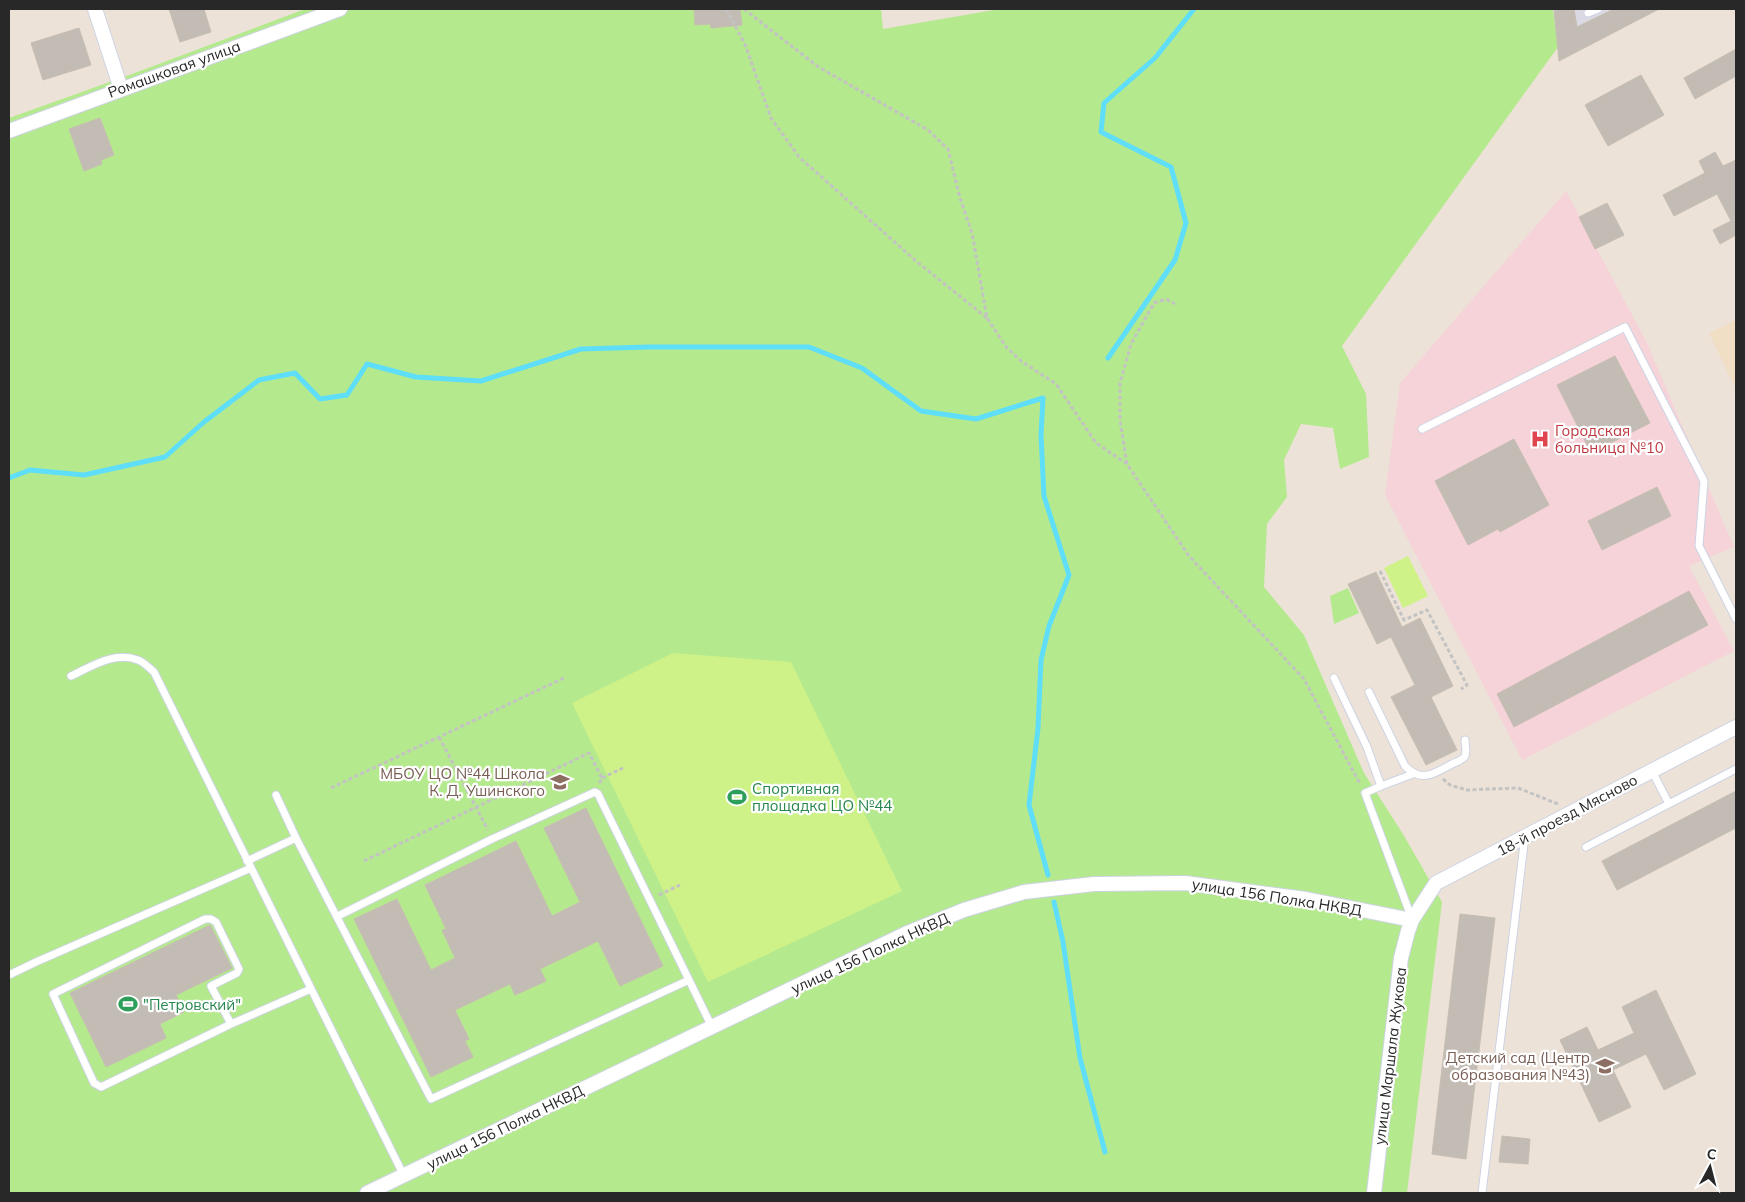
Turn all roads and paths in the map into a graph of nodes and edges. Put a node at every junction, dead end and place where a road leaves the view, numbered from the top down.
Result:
1 (95, 9) edge
2 (340, 9) edge
3 (726, 9) edge
4 (744, 9) edge
5 (1598, 9) edge
6 (1588, 13) dead end
7 (121, 89) junction
8 (9, 130) edge
9 (1175, 304) dead end
10 (987, 318) junction
11 (1422, 429) dead end
12 (1127, 464) junction
13 (1380, 571) dead end
14 (1736, 619) edge
15 (71, 676) dead end
16 (566, 678) dead end
17 (1334, 678) dead end
18 (1461, 689) dead end
19 (1369, 692) dead end
20 (1735, 731) edge
21 (440, 738) junction
22 (1465, 740) dead end
23 (623, 768) dead end
24 (1736, 770) edge
25 (1439, 771) junction
26 (1652, 771) junction
27 (1412, 774) junction
28 (602, 778) junction
29 (1381, 786) junction
30 (331, 788) dead end
31 (596, 792) junction
32 (1365, 793) junction
33 (276, 795) dead end
34 (1669, 804) junction
35 (476, 808) junction
36 (1575, 811) junction
37 (1525, 836) junction
38 (296, 838) junction
39 (492, 839) junction
40 (1586, 847) dead end
41 (364, 862) dead end
42 (249, 865) junction
43 (680, 885) dead end
44 (650, 900) junction
45 (338, 916) junction
46 (1412, 920) junction
47 (9, 975) edge
48 (689, 980) junction
49 (311, 989) junction
50 (231, 1024) junction
51 (712, 1027) junction
52 (404, 1176) junction
53 (367, 1193) edge
54 (1374, 1193) edge
55 (1482, 1193) edge

1 - 7 street
2 - 7 street, Ромашковая улица
3 - 10 path
4 - 10 path
5 - 6 lane
7 - 8 street, Ромашковая улица
9 - 12 path
10 - 12 path
11 - 14 lane
12 - 32 path
13 - 18 path
15 - 42 lane
16 - 21 path
17 - 29 lane
19 - 27 lane
20 - 26 street, 18-й проезд Мясново
21 - 30 path
21 - 35 path
22 - 25 lane
23 - 28 path
24 - 34 lane
25 - 27 lane
25 - 36 path
26 - 34 lane
26 - 36 street, 18-й проезд Мясново
27 - 29 lane
28 - 31 path
28 - 35 path
29 - 32 lane
31 - 39 lane
31 - 44 lane
32 - 46 lane
33 - 38 lane
34 - 40 lane
35 - 39 path
35 - 41 path
36 - 37 street, 18-й проезд Мясново
37 - 46 street, 18-й проезд Мясново
37 - 55 lane
38 - 42 lane
38 - 45 lane
39 - 45 lane
42 - 47 lane
42 - 49 lane
43 - 44 path
44 - 48 lane
45 - 48 lane
46 - 51 street, улица 156 Полка НКВД
46 - 54 street, улица Маршала Жукова
48 - 51 lane
49 - 50 lane
49 - 52 lane
50 - 50 lane
51 - 52 street, улица 156 Полка НКВД
52 - 53 street, улица 156 Полка НКВД

